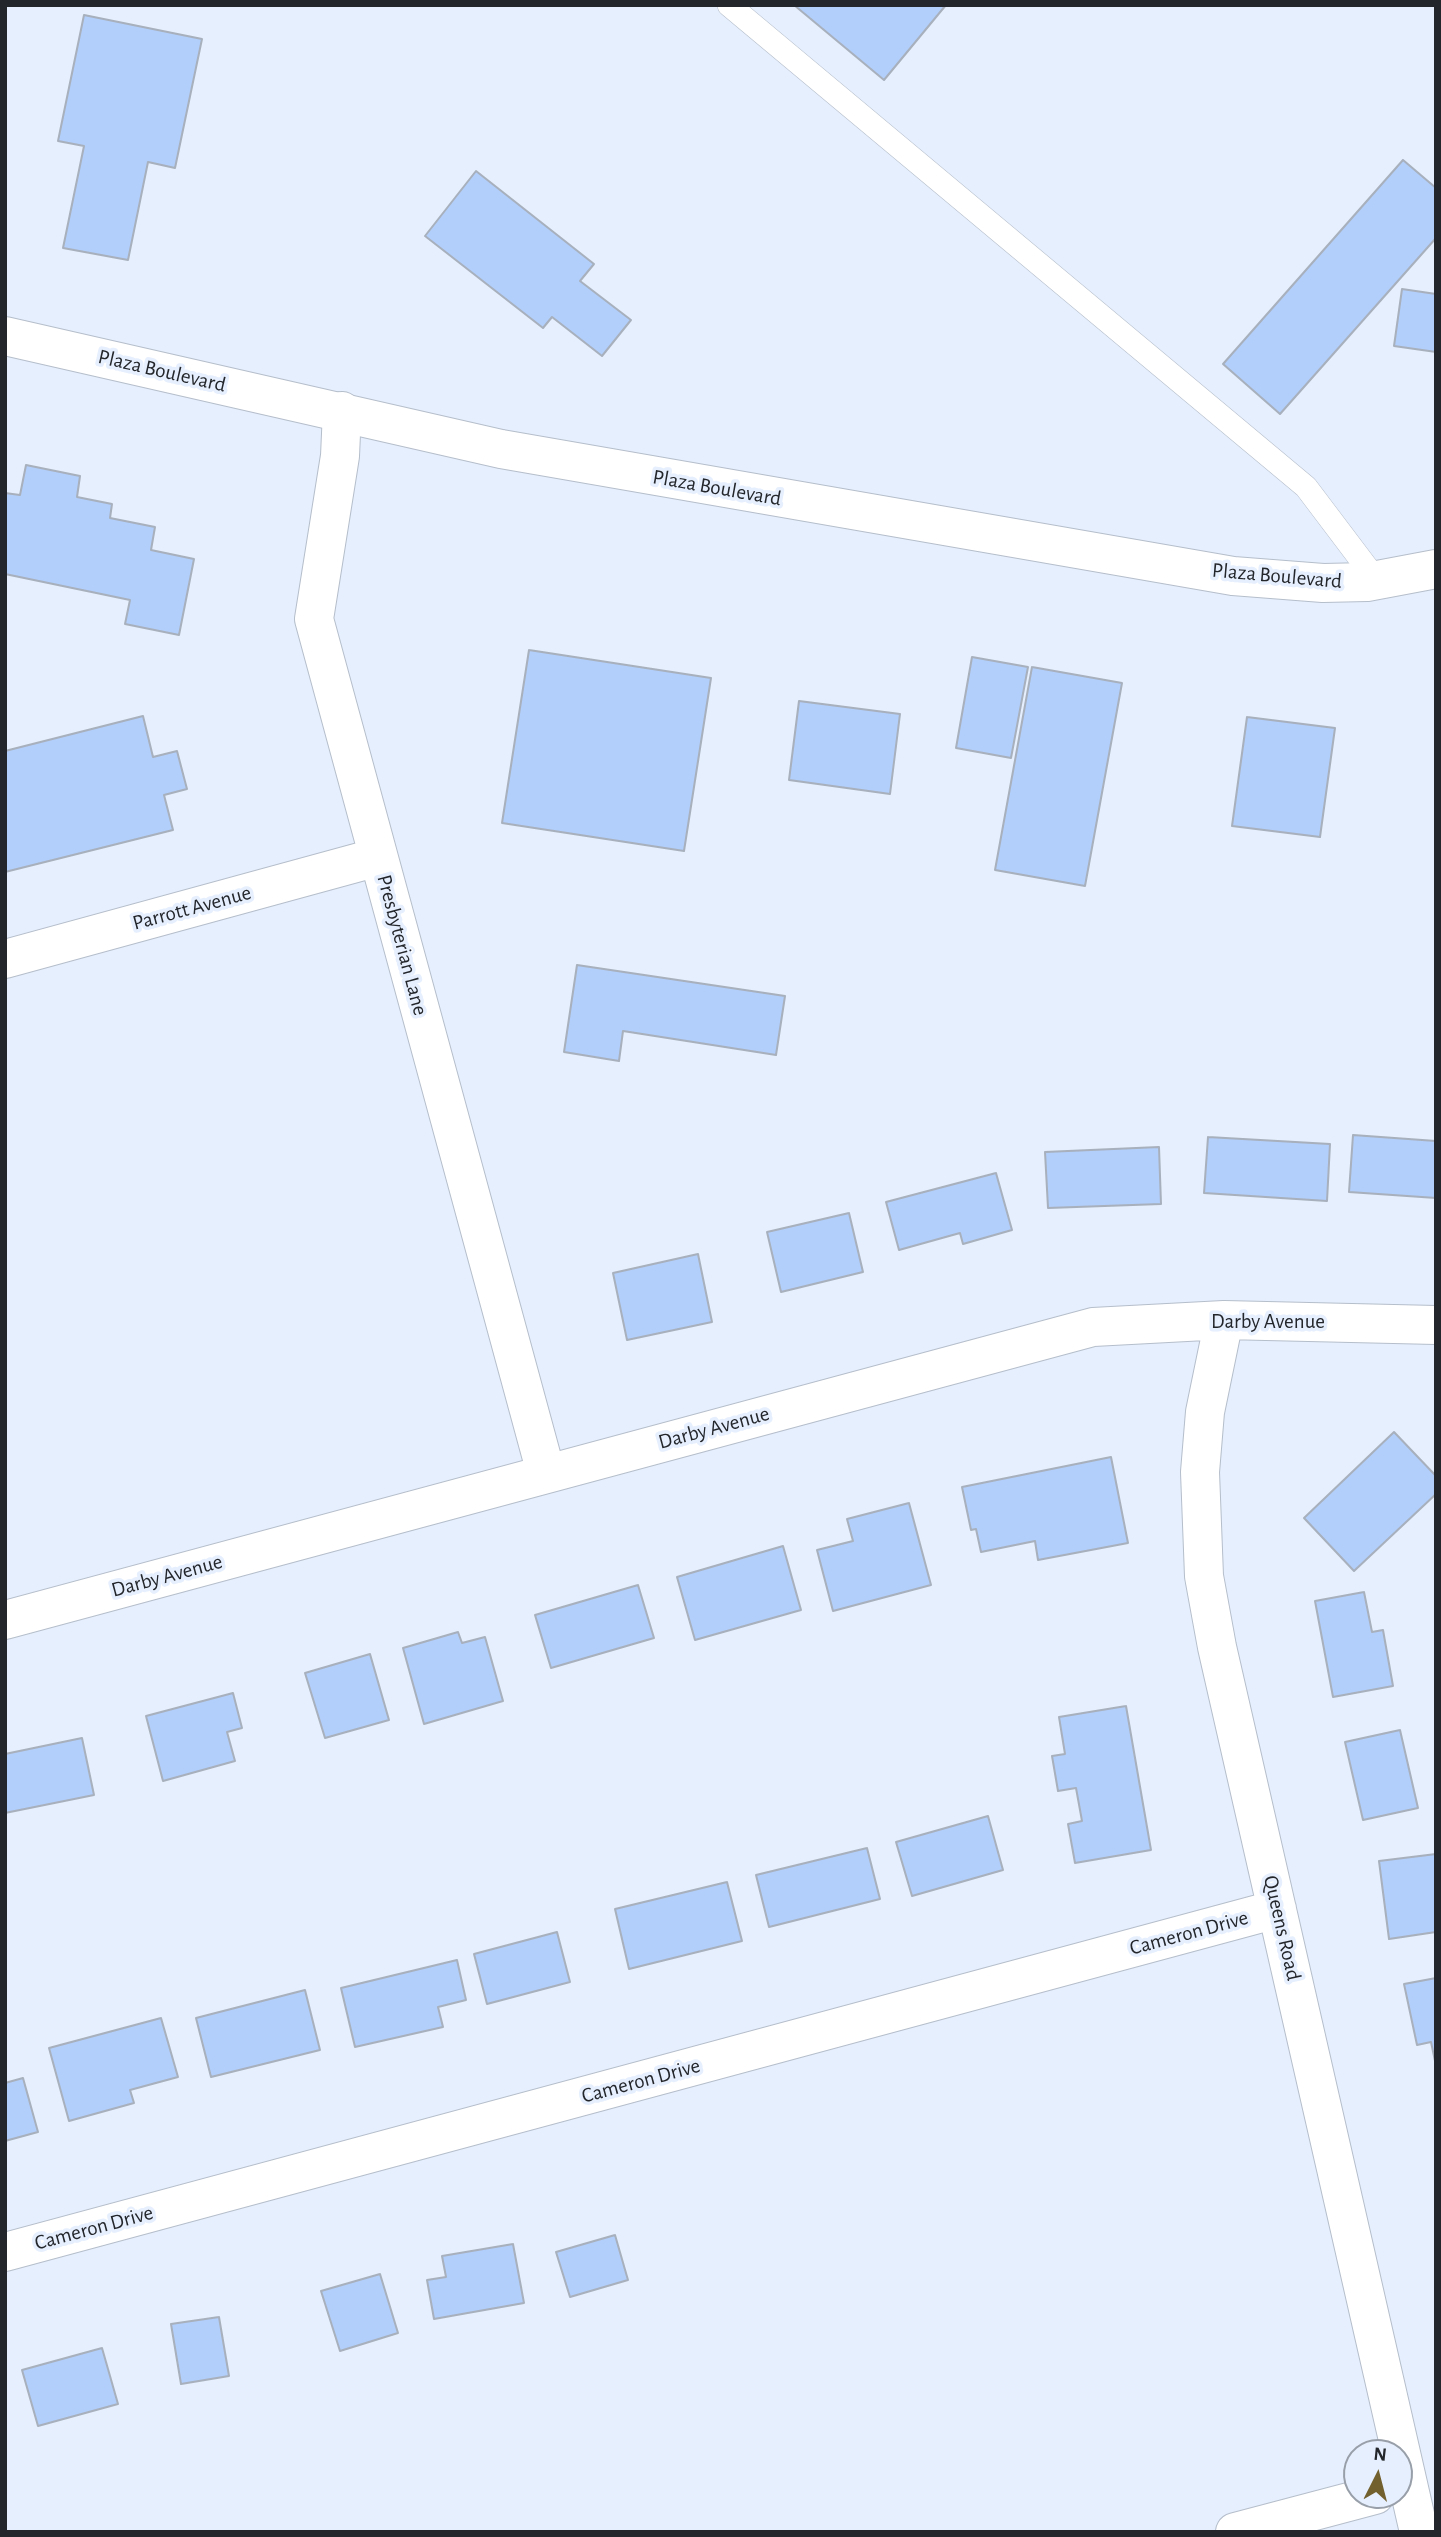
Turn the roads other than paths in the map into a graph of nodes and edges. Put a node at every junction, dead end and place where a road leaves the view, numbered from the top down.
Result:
1 (729, 5) edge
2 (5, 337) edge
3 (342, 411) junction
4 (1436, 569) edge
5 (1377, 581) junction
6 (378, 857) junction
7 (5, 959) edge
8 (1224, 1320) junction
9 (1436, 1325) edge
10 (546, 1473) junction
11 (5, 1620) edge
12 (1277, 1909) junction
13 (5, 2252) edge
14 (1384, 2439) edge
15 (1343, 2503) edge
16 (1405, 2509) edge
17 (1235, 2532) edge
18 (1419, 2532) edge

1 - 5 lane
2 - 3 street, Plaza Boulevard
3 - 5 street, Plaza Boulevard
3 - 6 street, Presbyterian Lane
4 - 5 street, Plaza Boulevard
6 - 7 street, Parrott Avenue
6 - 10 street, Presbyterian Lane
8 - 9 street, Darby Avenue
8 - 10 street, Darby Avenue
8 - 12 street, Queens Road
10 - 11 street, Darby Avenue
12 - 13 street, Cameron Drive
12 - 14 street, Queens Road
15 - 17 street
16 - 18 street, Queens Road

